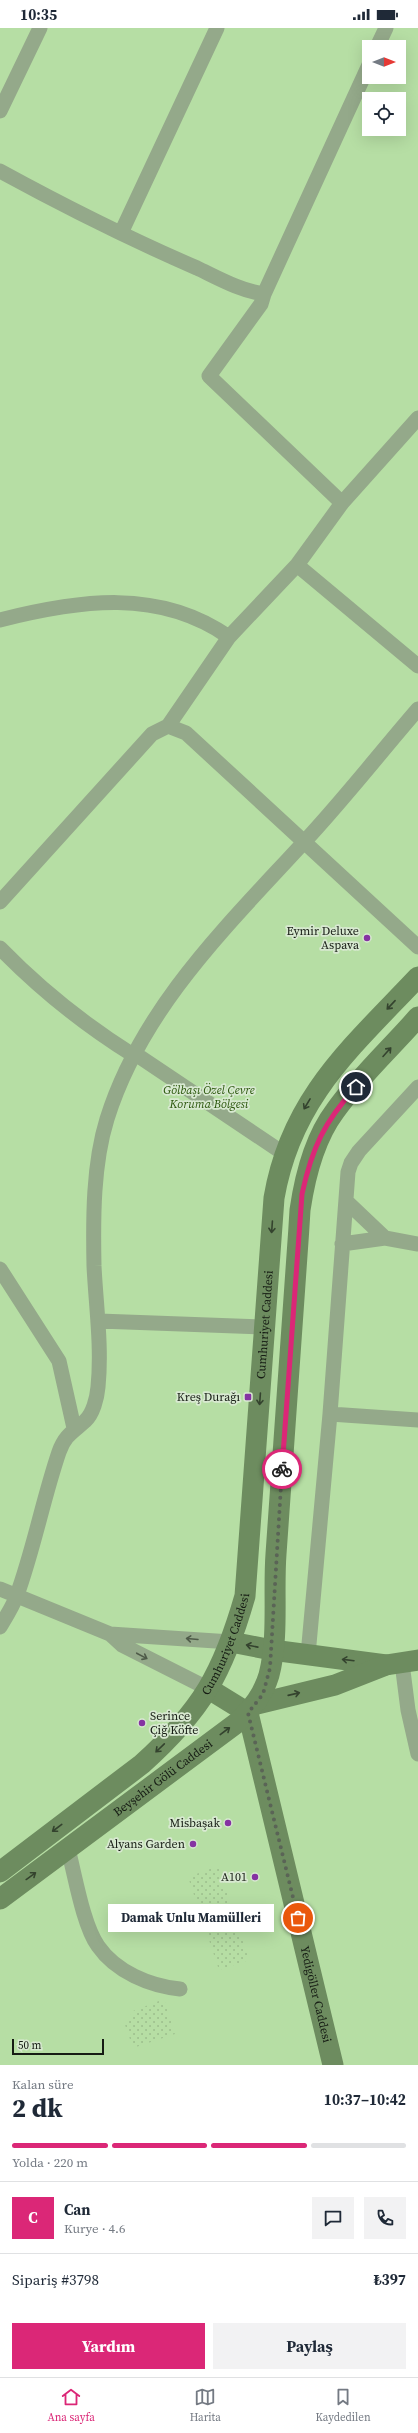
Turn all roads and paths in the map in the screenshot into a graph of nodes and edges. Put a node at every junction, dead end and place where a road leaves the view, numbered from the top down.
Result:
1 (40, 28) edge
2 (217, 28) edge
3 (386, 28) edge
4 (380, 40) edge
5 (362, 80) edge
6 (0, 112) edge
7 (0, 171) edge
8 (121, 233) junction
9 (264, 294) junction
10 (418, 418) edge
11 (342, 504) junction
12 (297, 565) junction
13 (0, 620) edge
14 (229, 637) junction
15 (418, 666) edge
16 (418, 709) edge
17 (168, 726) junction
18 (304, 842) junction
19 (0, 902) edge
20 (418, 947) edge
21 (0, 948) edge
22 (418, 977) edge
23 (418, 1017) edge
24 (133, 1054) junction
25 (418, 1087) edge
26 (284, 1153) junction
27 (346, 1201) junction
28 (385, 1238) junction
29 (342, 1244) junction
30 (418, 1244) edge
31 (0, 1269) edge
32 (98, 1321) junction
33 (265, 1327) junction
34 (330, 1414) junction
35 (418, 1420) edge
36 (74, 1428) junction
37 (0, 1589) edge
38 (17, 1597) junction
39 (0, 1627) edge
40 (110, 1634) junction
41 (231, 1642) junction
42 (272, 1650) junction
43 (308, 1655) junction
44 (402, 1663) edge
45 (209, 1690) junction
46 (252, 1708) junction
47 (418, 1754) edge
48 (68, 1849) junction
49 (0, 1872) edge
50 (0, 1899) edge
51 (180, 1989) dead end
52 (333, 2065) edge

1 - 6 street
2 - 8 street
3 - 4 street
5 - 9 street
7 - 8 street
8 - 9 street
9 - 11 street
10 - 11 street
11 - 12 street
12 - 14 street
12 - 15 street
13 - 14 street
14 - 17 street
16 - 18 street
17 - 18 street
17 - 19 street
18 - 20 street
18 - 24 street
21 - 24 street
22 -> 26 main road, Cumhuriyet Caddesi
42 -> 23 main road, Beyşehir Gölü Caddesi
24 - 26 street
24 - 32 street
25 - 27 street
26 -> 33 main road, Cumhuriyet Caddesi
27 - 28 street
27 - 29 street
28 - 29 street
28 - 30 street
29 - 34 street
31 - 36 street
32 - 33 street
32 - 36 street
33 -> 41 main road, Cumhuriyet Caddesi
34 - 35 street
34 - 43 street
36 - 38 street
37 - 38 street
38 - 39 street
38 - 40 street
41 -> 40 street
40 -> 45 street
42 -> 41 main road
41 - 45 main road, Cumhuriyet Caddesi
42 - 43 main road
42 - 46 main road, Beyşehir Gölü Caddesi
44 -> 43 main road
46 -> 44 main road
44 - 47 street
45 - 46 main road
45 -> 49 main road, Cumhuriyet Caddesi
48 -> 46 main road, Beyşehir Gölü Caddesi
46 - 52 main road, Yedigöller Caddesi
50 -> 48 main road, Beyşehir Gölü Caddesi
48 - 51 street

